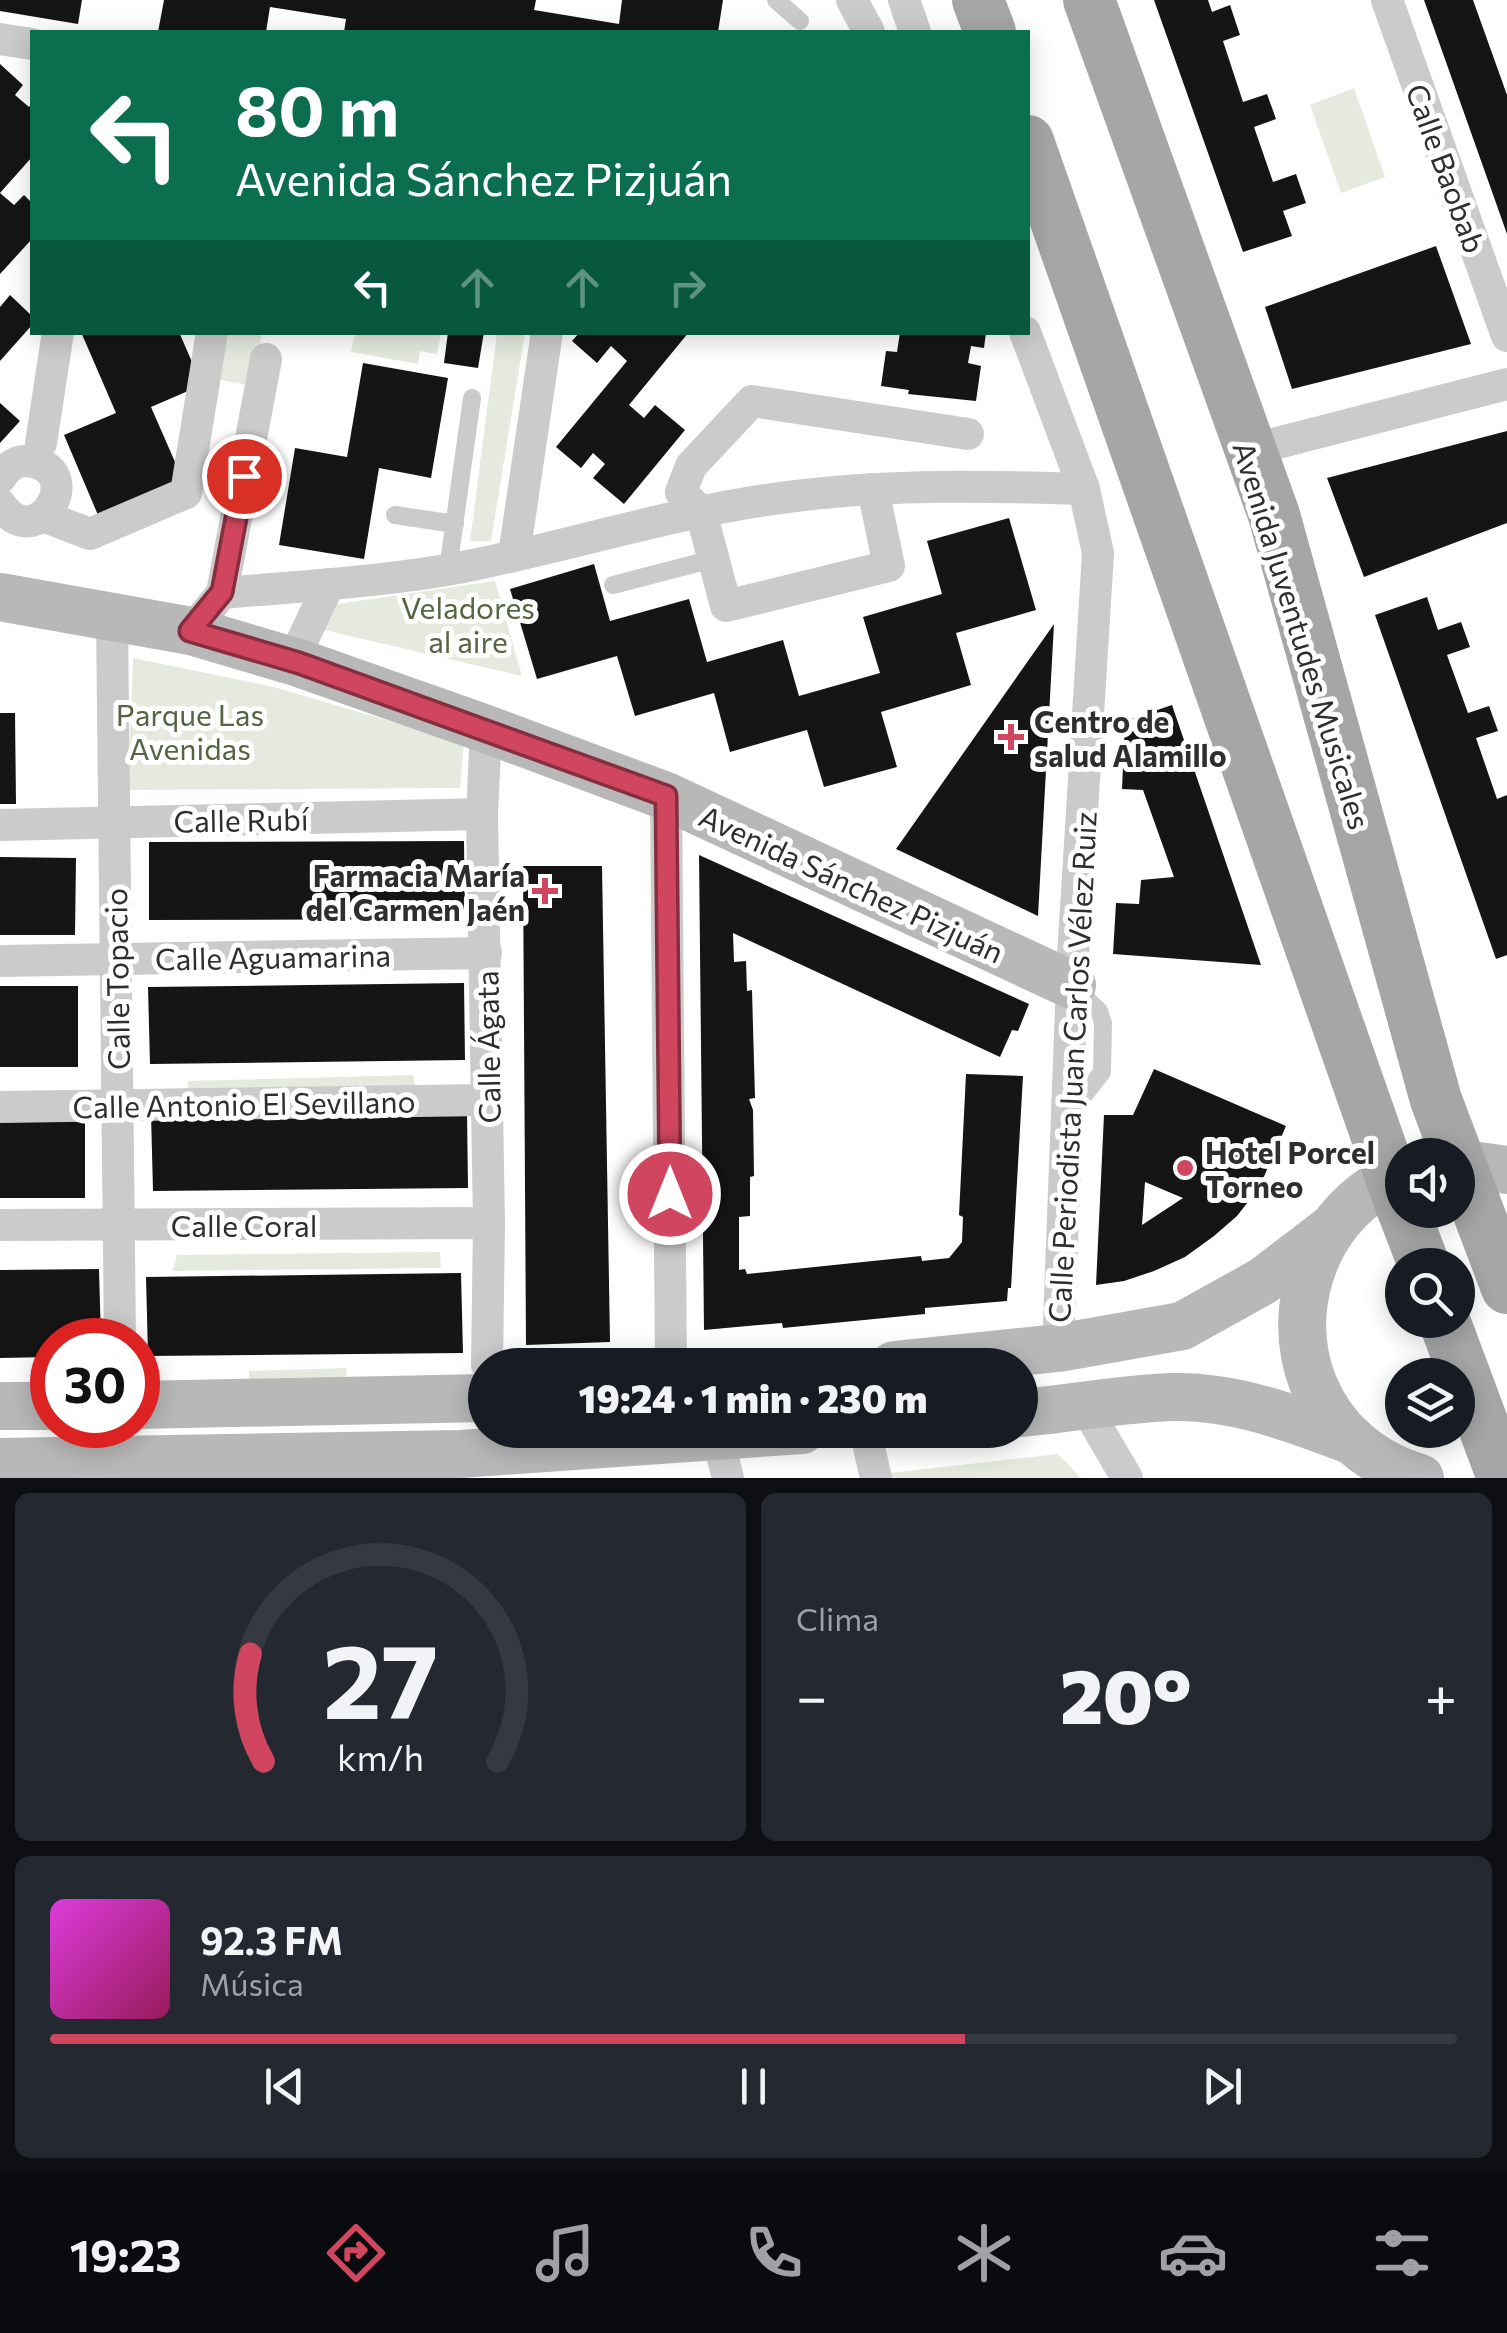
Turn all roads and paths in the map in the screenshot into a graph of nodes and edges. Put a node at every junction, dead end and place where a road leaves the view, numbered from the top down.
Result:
1 (776, 0) edge
2 (904, 0) edge
3 (978, 0) edge
4 (1089, 0) edge
5 (1387, 0) edge
6 (800, 21) dead end
7 (915, 30) edge
8 (989, 30) edge
9 (0, 39) edge
10 (30, 44) edge
11 (1030, 147) edge
12 (58, 335) edge
13 (212, 335) edge
14 (548, 335) edge
15 (1026, 335) edge
16 (1507, 336) edge
17 (266, 359) dead end
18 (1507, 384) edge
19 (472, 398) dead end
20 (968, 434) dead end
21 (41, 444) dead end
22 (1250, 450) junction
23 (0, 478) edge
24 (1084, 488) junction
25 (873, 489) junction
26 (701, 512) junction
27 (395, 515) dead end
28 (44, 516) junction
29 (2, 517) edge
30 (455, 524) junction
31 (514, 555) junction
32 (714, 559) junction
33 (448, 569) junction
34 (329, 584) junction
35 (613, 584) dead end
36 (222, 592) junction
37 (0, 597) edge
38 (112, 619) junction
39 (190, 631) junction
40 (299, 663) junction
41 (486, 728) junction
42 (666, 796) junction
43 (482, 814) junction
44 (114, 822) junction
45 (0, 824) edge
46 (486, 953) junction
47 (116, 958) junction
48 (0, 960) edge
49 (1072, 985) junction
50 (488, 1100) junction
51 (118, 1104) junction
52 (0, 1106) edge
53 (1459, 1138) edge
54 (1385, 1150) edge
55 (1475, 1165) edge
56 (1385, 1197) edge
57 (489, 1224) junction
58 (0, 1225) edge
59 (118, 1225) junction
60 (1332, 1229) junction
61 (1507, 1288) edge
62 (120, 1318) edge
63 (1451, 1338) edge
64 (487, 1348) edge
65 (671, 1348) edge
66 (1058, 1348) junction
67 (1038, 1350) edge
68 (468, 1398) edge
69 (160, 1405) edge
70 (0, 1406) edge
71 (30, 1406) edge
72 (1086, 1408) junction
73 (1038, 1412) edge
74 (1356, 1442) junction
75 (549, 1448) edge
76 (636, 1448) edge
77 (692, 1448) edge
78 (749, 1448) edge
79 (869, 1448) edge
80 (497, 1454) edge
81 (722, 1457) edge
82 (0, 1462) edge
83 (594, 1478) edge
84 (876, 1478) edge
85 (1127, 1478) edge
86 (1420, 1478) edge
87 (1505, 1478) edge

1 - 6 lane
2 - 7 street
3 - 8 main road
4 - 22 main road, Avenida Juventudes Musicales
5 - 16 street, Calle Baobab
9 - 10 street
11 - 54 main road
12 - 21 street
13 - 28 street
14 - 31 street
15 - 24 street
17 - 36 street
18 - 22 street
19 - 30 lane
20 - 26 street
22 - 53 main road, Avenida Juventudes Musicales
23 - 28 street
24 - 25 street
24 - 49 street, Calle Periodista Juan Carlos Vélez Ruiz
25 - 26 street
25 - 32 street
26 - 31 street
26 - 32 street
27 - 30 lane
28 - 29 street
30 - 33 lane
31 - 33 street
32 - 35 lane
33 - 34 street
34 - 36 street
34 - 40 street
36 - 39 street
37 - 38 main road, Avenida Sánchez Pizjuán
38 - 39 main road, Avenida Sánchez Pizjuán
38 - 44 street, Calle Topacio
39 - 40 main road, Avenida Sánchez Pizjuán
40 - 41 main road, Avenida Sánchez Pizjuán
41 - 42 main road, Avenida Sánchez Pizjuán
41 - 43 street, Calle Ágata
42 - 49 main road, Avenida Sánchez Pizjuán
42 - 65 street
43 - 44 street, Calle Rubí
43 - 46 street, Calle Ágata
44 - 45 street, Calle Rubí
44 - 47 street, Calle Topacio
46 - 47 street, Calle Aguamarina
46 - 50 street, Calle Ágata
47 - 48 street, Calle Aguamarina
47 - 51 street, Calle Topacio
49 - 66 street, Calle Periodista Juan Carlos Vélez Ruiz
50 - 51 street, Calle Antonio El Sevillano
50 - 57 street, Calle Ágata
51 - 52 street, Calle Antonio El Sevillano
51 - 59 street, Calle Topacio
55 - 61 main road, Avenida Juventudes Musicales
56 - 60 main road
57 - 59 street, Calle Coral
57 - 64 street, Calle Ágata
58 - 59 street, Calle Coral
59 - 62 street, Calle Topacio
60 - 66 main road
60 - 74 main road
63 - 87 main road
66 - 67 main road
68 - 69 main road
70 - 71 main road
72 - 73 main road
72 - 74 main road
72 - 85 street
74 - 86 main road
75 - 80 main road
76 - 83 main road
77 - 81 main road
78 - 81 main road
79 - 84 street
80 - 82 main road

